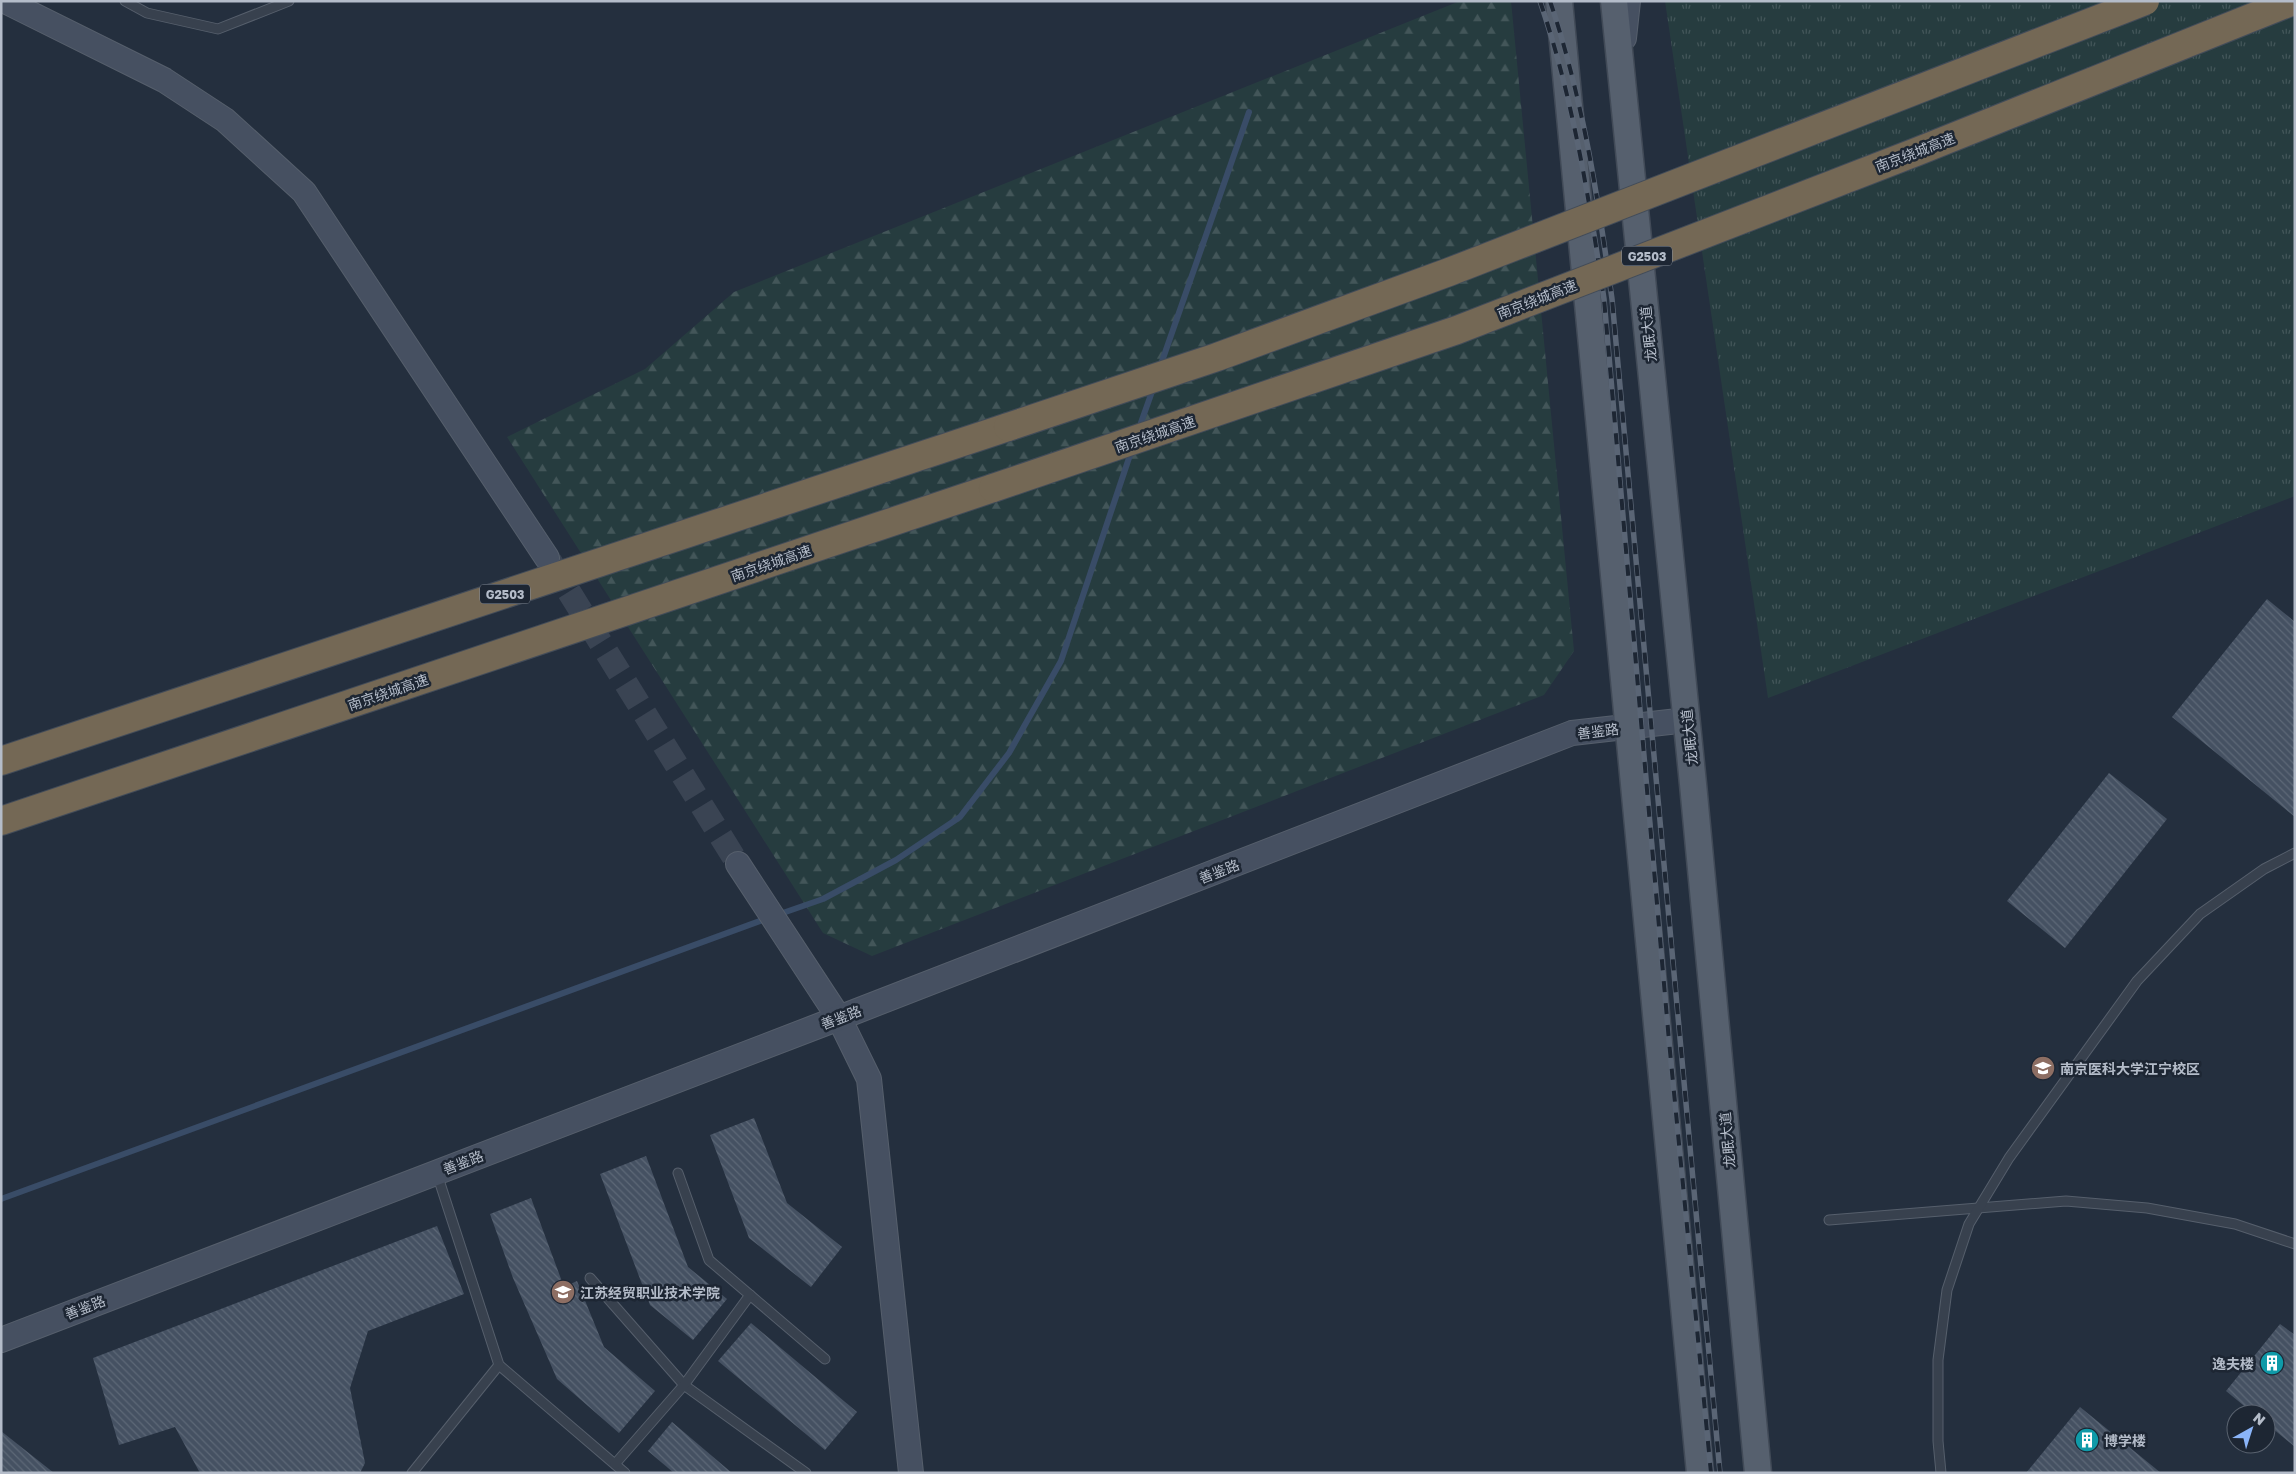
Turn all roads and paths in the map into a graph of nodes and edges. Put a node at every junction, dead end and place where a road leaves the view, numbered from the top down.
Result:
1 (5, 1) edge
2 (125, 1) edge
3 (289, 1) edge
4 (1559, 1) edge
5 (1614, 1) edge
6 (1628, 1) edge
7 (2145, 1) edge
8 (2293, 1) edge
9 (1621, 70) junction
10 (547, 558) tunnel mouth
11 (1687, 720) junction
12 (1629, 727) junction
13 (1, 761) edge
14 (1, 821) edge
15 (2295, 853) edge
16 (738, 864) tunnel mouth
17 (839, 1018) junction
18 (436, 1172) junction
19 (678, 1173) dead end
20 (1979, 1207) junction
21 (1829, 1220) dead end
22 (2295, 1244) edge
23 (590, 1278) dead end
24 (750, 1295) junction
25 (1, 1340) edge
26 (825, 1359) dead end
27 (499, 1365) junction
28 (684, 1385) junction
29 (615, 1464) junction
30 (412, 1473) edge
31 (625, 1473) edge
32 (806, 1473) edge
33 (911, 1473) edge
34 (1700, 1473) edge
35 (1758, 1473) edge
36 (1941, 1473) edge

1 - 10 street
2 - 3 lane
4 - 12 main road
5 - 9 main road, 龙眠大道
6 - 9 street
7 - 13 highway, G2503, bridge
8 - 14 highway, 南京绕城高速 / G2503, bridge
9 - 11 main road, 龙眠大道
11 - 12 street, 善鉴路
11 - 35 main road, 龙眠大道
12 - 17 street, 善鉴路
12 - 34 main road
15 - 20 lane
16 - 17 street
17 - 18 street, 善鉴路
17 - 33 street
18 - 25 street, 善鉴路
18 - 27 lane
19 - 24 lane
20 - 21 lane
20 - 22 lane
20 - 36 lane
23 - 28 lane
24 - 26 lane
24 - 28 lane
27 - 29 lane
27 - 30 lane
28 - 29 lane
28 - 32 lane
29 - 31 lane

